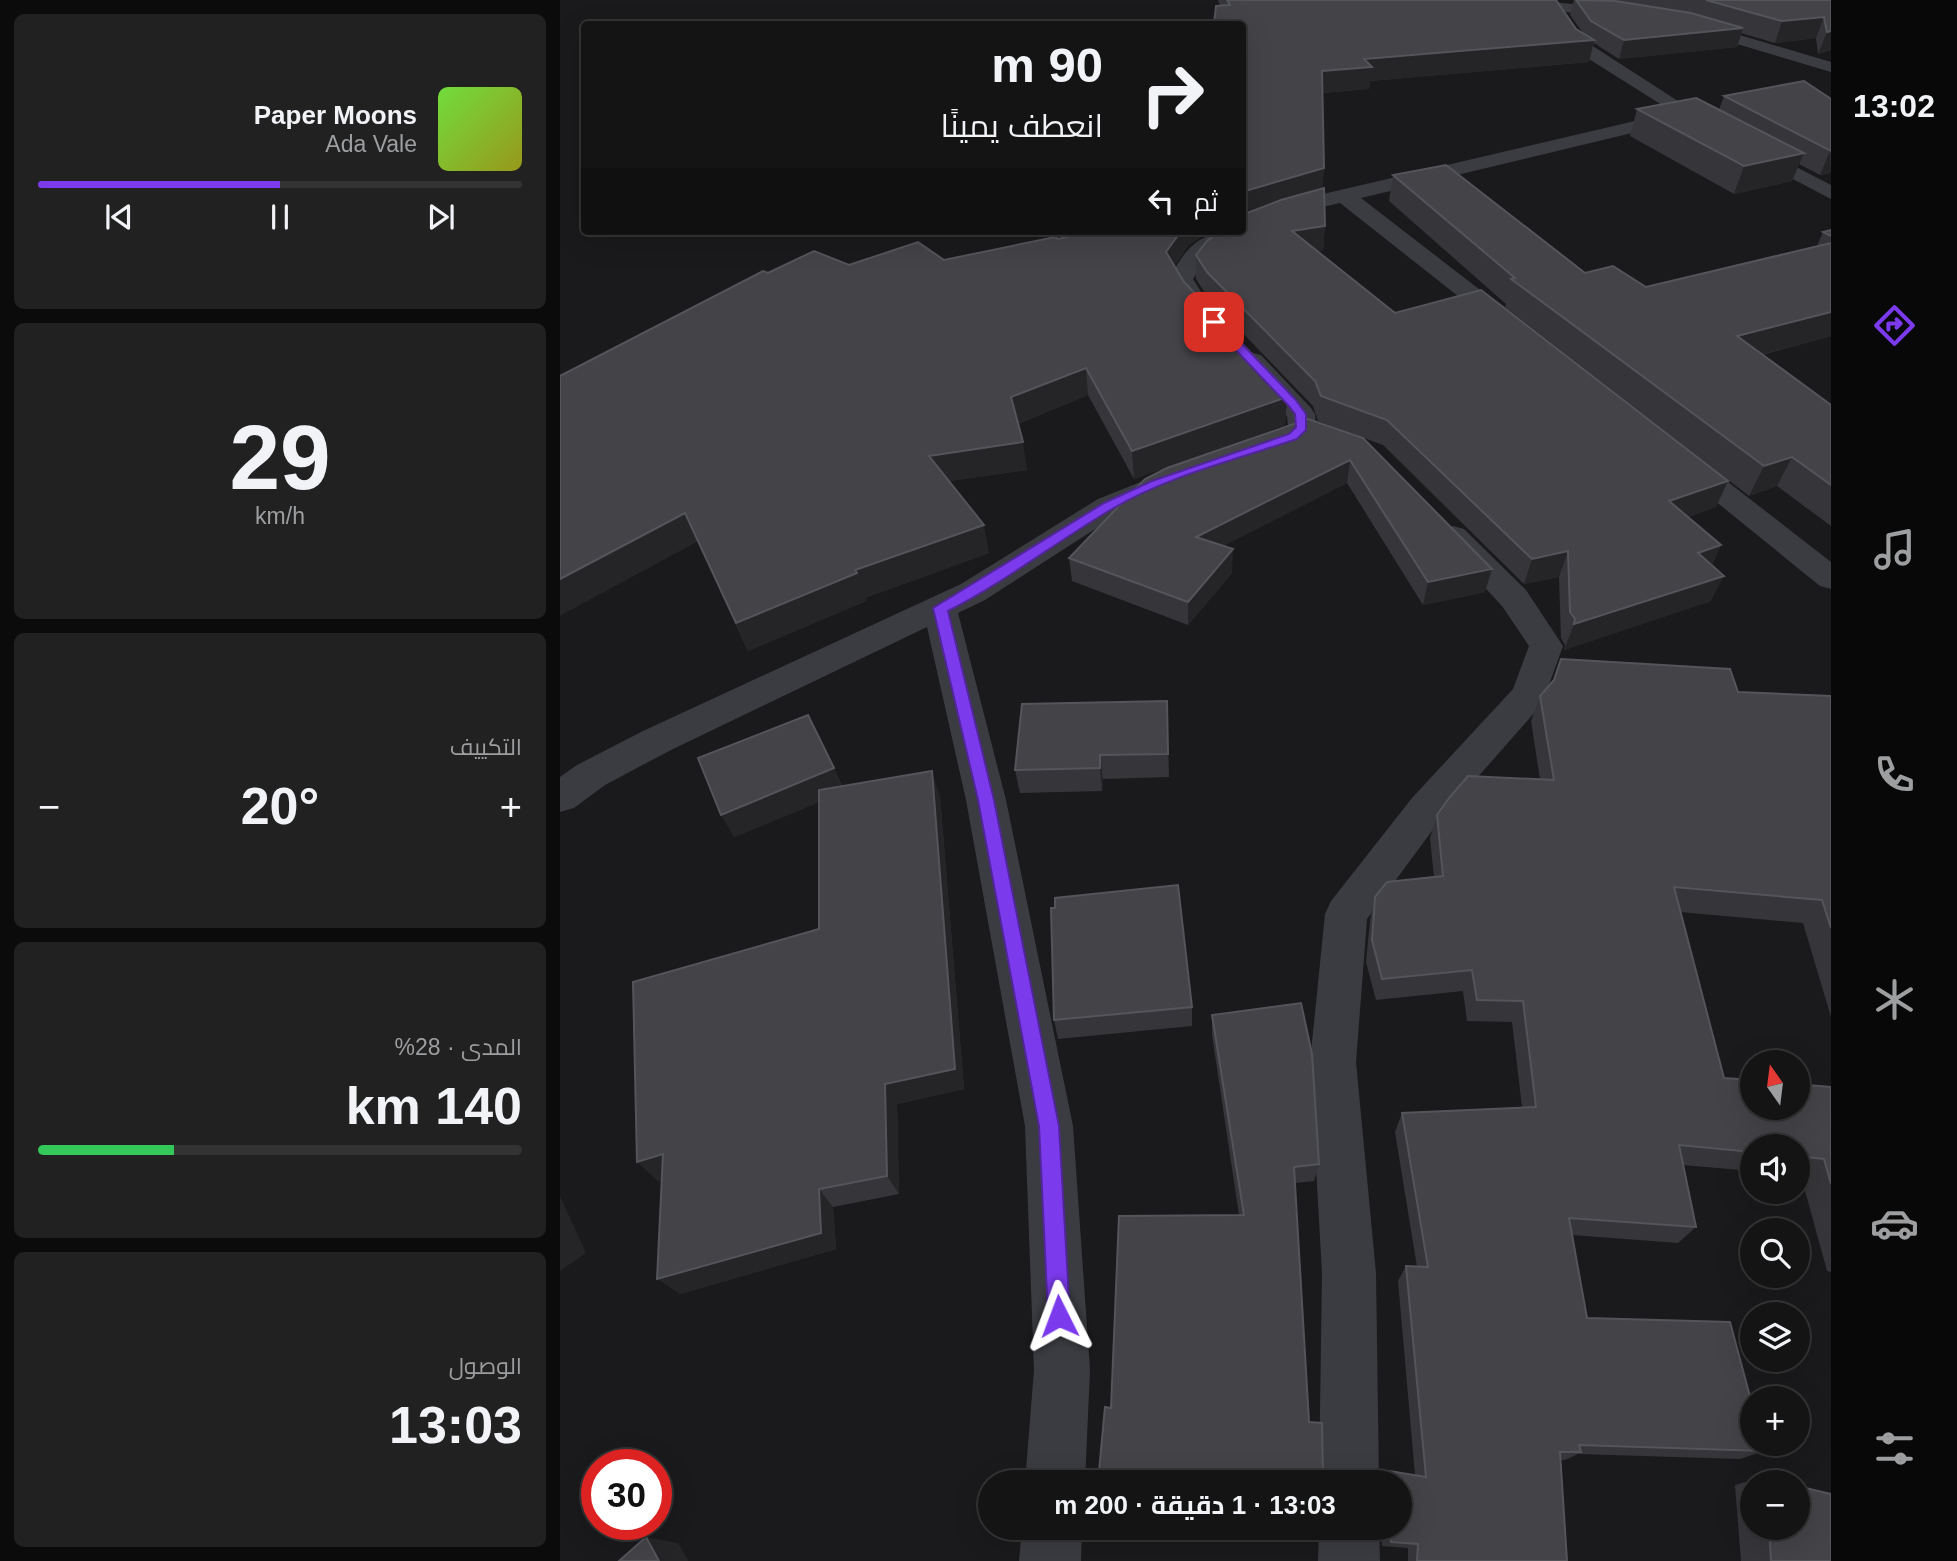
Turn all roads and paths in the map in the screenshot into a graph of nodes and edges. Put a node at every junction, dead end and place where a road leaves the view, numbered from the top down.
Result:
1 (1485, 0) edge
2 (1553, 4) edge
3 (1636, 16) edge
4 (1675, 22) edge
5 (1831, 67) edge
6 (1687, 114) junction
7 (1711, 127) edge
8 (1735, 141) edge
9 (1831, 193) edge
10 (1343, 195) junction
11 (1305, 206) edge
12 (1226, 235) edge
13 (1525, 337) edge
14 (1664, 446) edge
15 (1428, 511) edge
16 (1831, 578) edge
17 (940, 608) junction
18 (560, 797) edge
19 (1056, 1470) edge
20 (1349, 1470) edge
21 (1051, 1540) edge
22 (1349, 1540) edge
23 (1050, 1561) edge
24 (1349, 1561) edge

1 - 2 street
2 - 3 street
2 - 6 street
4 - 5 street
6 - 7 street
6 - 10 street
8 - 9 street
10 - 11 street
10 - 13 street
12 - 17 street
14 - 16 street
15 - 20 street
17 - 18 street
17 - 19 street
21 - 23 street
22 - 24 street

